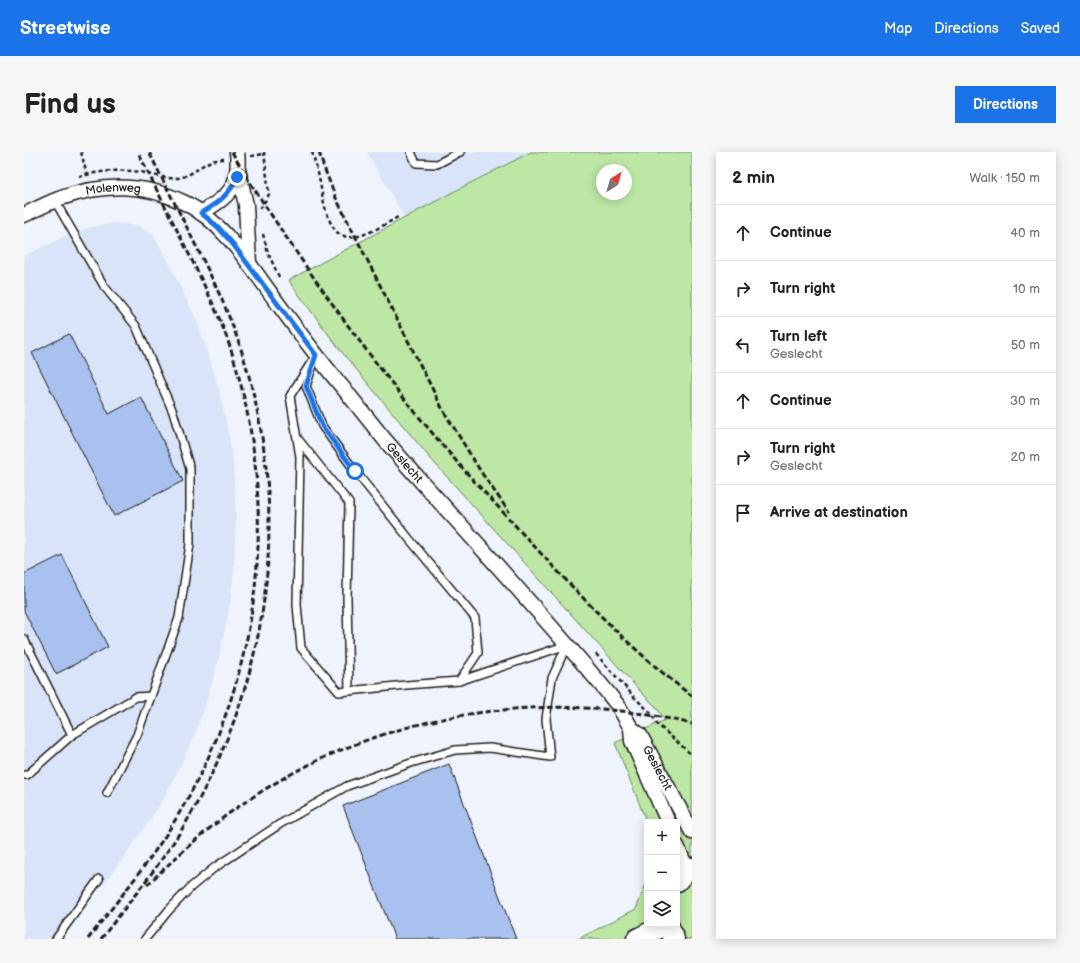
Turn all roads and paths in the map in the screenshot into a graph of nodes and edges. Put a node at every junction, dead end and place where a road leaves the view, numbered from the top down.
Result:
1 (81, 152) edge
2 (312, 152) edge
3 (411, 152) edge
4 (460, 152) edge
5 (264, 153) edge
6 (237, 159) edge
7 (86, 175) junction
8 (75, 178) dead end
9 (55, 201) junction
10 (201, 213) junction
11 (259, 213) dead end
12 (24, 215) edge
13 (398, 217) dead end
14 (262, 230) dead end
15 (249, 264) junction
16 (282, 284) dead end
17 (316, 355) junction
18 (297, 438) junction
19 (24, 639) edge
20 (567, 645) junction
21 (593, 651) dead end
22 (458, 681) junction
23 (349, 691) junction
24 (151, 696) junction
25 (631, 728) junction
26 (72, 735) junction
27 (692, 755) edge
28 (24, 776) edge
29 (107, 794) dead end
30 (667, 819) edge
31 (692, 832) edge
32 (680, 855) edge
33 (685, 873) edge
34 (99, 879) dead end
35 (661, 927) edge
36 (668, 927) edge
37 (56, 939) edge
38 (145, 939) edge
39 (637, 939) edge
40 (674, 939) edge

1 - 7 path
2 - 13 path
3 - 4 lane
5 - 6 path
5 - 11 path
6 - 7 path
6 - 10 street
6 - 15 street
7 - 8 path
9 - 10 street, Molenweg
9 - 12 street, Molenweg
9 - 24 lane
10 - 15 street, Molenweg
14 - 16 path
15 - 17 street, Geslecht
17 - 18 lane
17 - 20 street, Geslecht
17 - 22 lane
18 - 23 lane
18 - 23 lane
19 - 26 lane
20 - 22 lane
20 - 25 street, Geslecht
20 - 38 lane
21 - 27 path
22 - 23 lane
24 - 26 lane
24 - 29 lane
25 - 30 street, Geslecht
25 - 31 street, Geslecht
26 - 28 lane
32 - 33 street
34 - 37 lane
35 - 39 street
36 - 40 street

